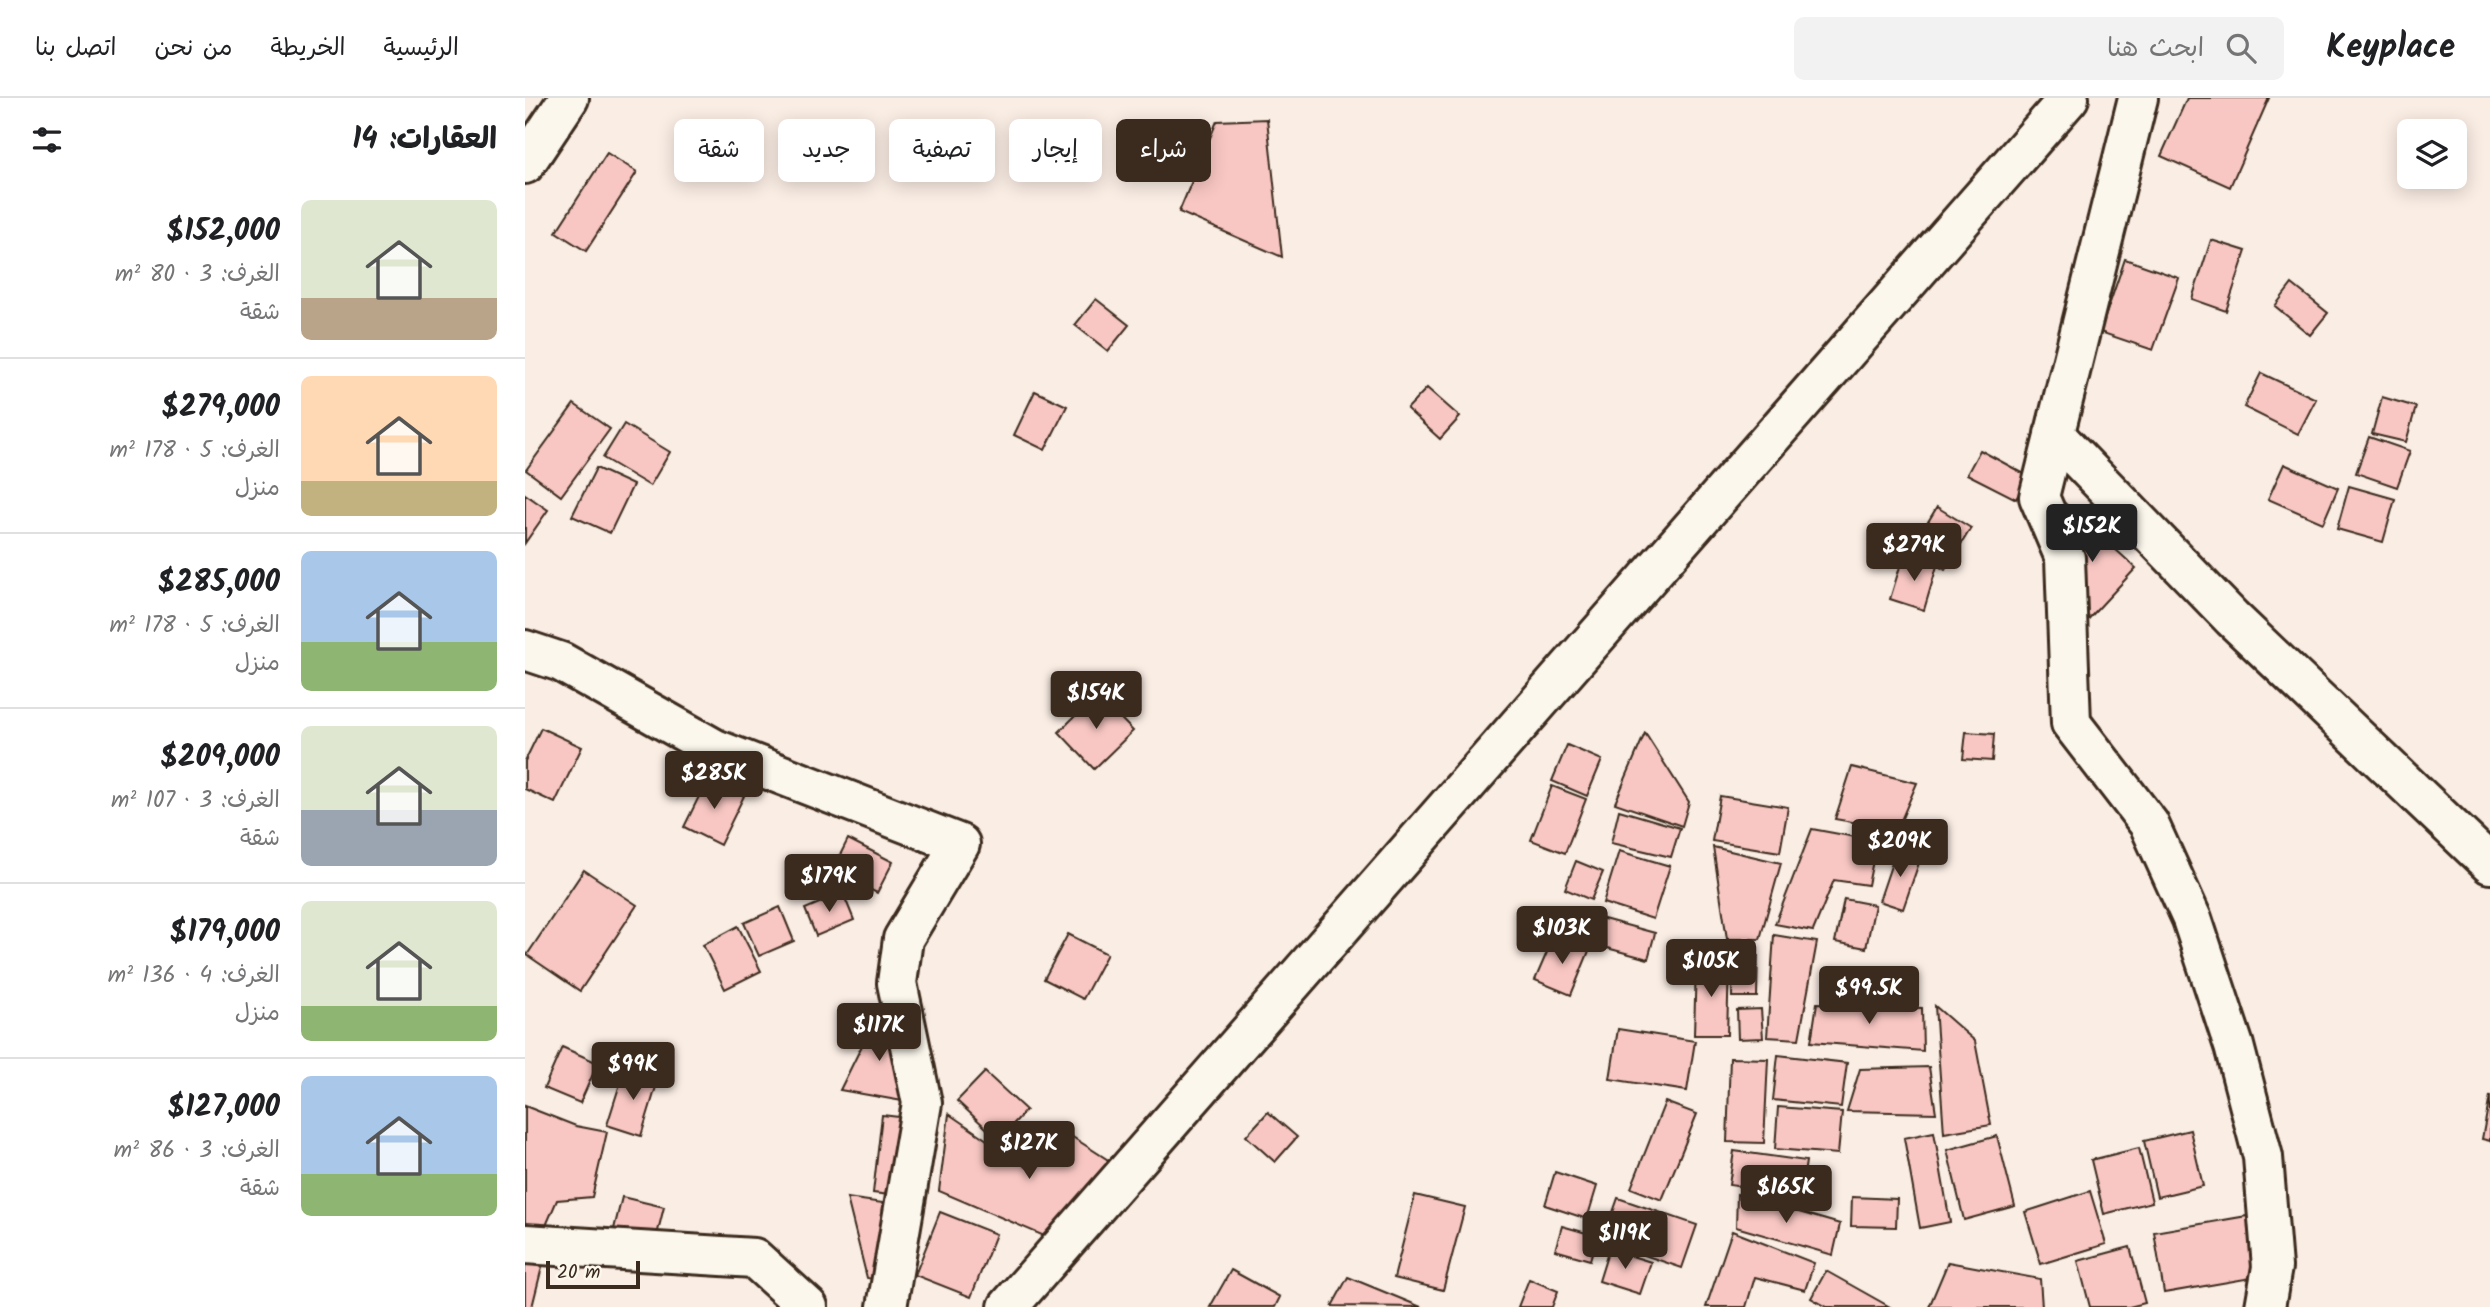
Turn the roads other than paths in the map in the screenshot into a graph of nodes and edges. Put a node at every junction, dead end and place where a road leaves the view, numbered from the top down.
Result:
1 (569, 98) edge
2 (2069, 98) edge
3 (2138, 98) edge
4 (525, 164) edge
5 (2054, 434) junction
6 (525, 650) edge
7 (2490, 864) edge
8 (525, 1244) edge
9 (808, 1307) edge
10 (887, 1307) edge
11 (1008, 1307) edge
12 (2265, 1307) edge

1 - 4 street
2 - 11 street
3 - 5 street
5 - 7 street
5 - 12 street
6 - 10 street
8 - 9 street

